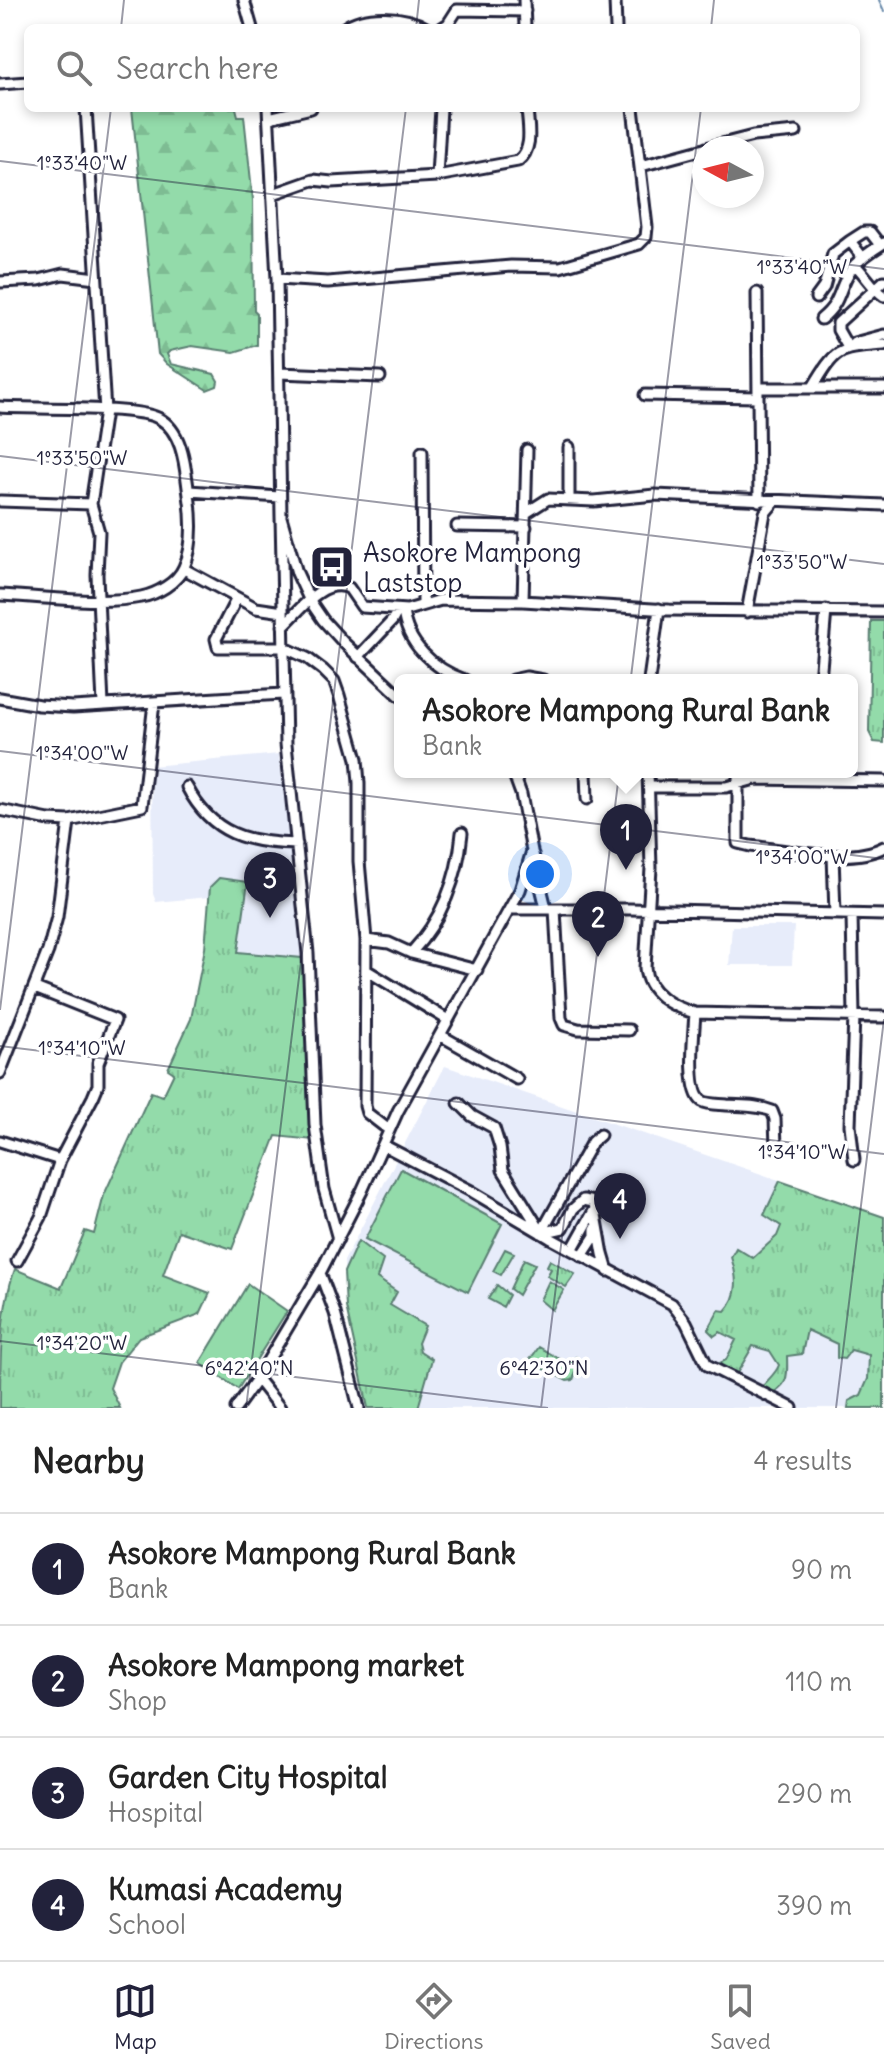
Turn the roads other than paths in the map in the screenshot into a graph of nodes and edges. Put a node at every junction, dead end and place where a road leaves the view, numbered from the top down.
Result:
1 (244, 0) edge
2 (615, 0) edge
3 (524, 5) edge
4 (251, 24) edge
5 (350, 24) edge
6 (419, 24) edge
7 (448, 24) edge
8 (616, 24) edge
9 (24, 82) edge
10 (0, 84) edge
11 (86, 112) edge
12 (441, 112) edge
13 (527, 112) edge
14 (634, 112) edge
15 (269, 113) edge
16 (796, 132) dead end
17 (753, 136) edge
18 (692, 152) edge
19 (641, 166) junction
20 (437, 176) junction
21 (273, 194) junction
22 (850, 241) junction
23 (882, 244) edge
24 (863, 258) junction
25 (855, 265) junction
26 (96, 278) junction
27 (277, 279) junction
28 (884, 281) edge
29 (0, 282) edge
30 (873, 289) junction
31 (757, 293) dead end
32 (884, 296) edge
33 (816, 298) dead end
34 (830, 312) junction
35 (821, 319) dead end
36 (838, 323) junction
37 (884, 335) edge
38 (864, 344) junction
39 (884, 345) edge
40 (844, 347) junction
41 (279, 373) junction
42 (380, 377) dead end
43 (813, 387) junction
44 (884, 388) edge
45 (758, 393) junction
46 (645, 395) dead end
47 (0, 407) edge
48 (105, 411) junction
49 (569, 447) dead end
50 (527, 450) dead end
51 (422, 452) dead end
52 (189, 491) junction
53 (280, 497) junction
54 (569, 500) junction
55 (0, 501) edge
56 (759, 501) junction
57 (775, 501) junction
58 (91, 504) junction
59 (884, 505) edge
60 (526, 513) junction
61 (281, 517) junction
62 (457, 526) dead end
63 (526, 527) junction
64 (184, 569) junction
65 (0, 595) edge
66 (237, 598) junction
67 (97, 599) junction
68 (310, 601) junction
69 (523, 601) junction
70 (423, 604) junction
71 (659, 609) junction
72 (401, 610) junction
73 (826, 610) junction
74 (283, 612) junction
75 (747, 612) junction
76 (884, 612) edge
77 (283, 626) junction
78 (283, 647) junction
79 (358, 657) junction
80 (454, 674) edge
81 (650, 674) edge
82 (821, 674) edge
83 (394, 690) edge
84 (283, 694) junction
85 (0, 698) edge
86 (154, 703) junction
87 (103, 705) junction
88 (858, 777) edge
89 (515, 778) edge
90 (586, 778) edge
91 (648, 778) edge
92 (738, 778) edge
93 (786, 778) edge
94 (884, 781) edge
95 (737, 786) junction
96 (187, 787) dead end
97 (649, 787) junction
98 (587, 799) dead end
99 (0, 810) edge
100 (69, 821) junction
101 (462, 833) dead end
102 (297, 844) junction
103 (884, 847) edge
104 (532, 851) junction
105 (833, 855) junction
106 (550, 908) junction
107 (511, 909) junction
108 (647, 909) junction
109 (835, 914) junction
110 (852, 915) junction
111 (884, 915) edge
112 (366, 940) junction
113 (411, 953) junction
114 (366, 970) junction
115 (477, 970) junction
116 (35, 988) junction
117 (695, 1013) junction
118 (854, 1016) junction
119 (884, 1017) edge
120 (448, 1020) junction
121 (629, 1030) dead end
122 (440, 1035) junction
123 (0, 1073) edge
124 (517, 1079) dead end
125 (459, 1103) dead end
126 (389, 1130) junction
127 (600, 1135) dead end
128 (0, 1141) edge
129 (383, 1145) junction
130 (776, 1147) dead end
131 (60, 1160) junction
132 (854, 1160) dead end
133 (595, 1209) junction
134 (563, 1228) junction
135 (541, 1233) junction
136 (338, 1239) junction
137 (556, 1241) junction
138 (572, 1250) junction
139 (582, 1256) junction
140 (17, 1261) dead end
141 (608, 1271) junction
142 (320, 1273) junction
143 (257, 1379) junction
144 (236, 1408) edge
145 (280, 1408) edge
146 (359, 1408) edge
147 (792, 1408) edge

1 - 4 street
2 - 8 street
3 - 7 street
5 - 6 street
9 - 10 street
11 - 26 street
12 - 20 street
13 - 20 street
14 - 19 street
15 - 21 street
16 - 17 street
18 - 19 street
19 - 27 street
20 - 21 street
21 - 27 street
22 - 23 street
22 - 24 street
22 - 33 street
23 - 24 street
24 - 25 street
25 - 30 street
25 - 34 street
26 - 29 street
26 - 48 street
27 - 41 street
28 - 30 street
30 - 32 street
30 - 36 street
31 - 45 street
34 - 35 street
34 - 36 street
36 - 40 street
37 - 38 street
38 - 39 street
38 - 40 street
40 - 43 street
41 - 42 street
41 - 53 street
43 - 44 street
43 - 45 street
45 - 46 street
45 - 56 street
47 - 48 street
48 - 52 street
48 - 58 street
49 - 54 street
50 - 60 street
51 - 70 street
52 - 53 street
52 - 64 street
53 - 61 street
54 - 56 street
54 - 60 street
55 - 58 street
56 - 57 street
57 - 59 street
57 - 75 street
58 - 67 street
60 - 63 street
61 - 68 street
61 - 74 street
62 - 63 street
63 - 69 street
64 - 66 street
64 - 67 street
65 - 67 street
66 - 74 street
66 - 78 street
67 - 87 street
68 - 72 street
68 - 77 street
68 - 79 street
69 - 70 street
69 - 71 street
70 - 72 street
71 - 75 street
71 - 81 street
72 - 79 street
72 - 80 street
73 - 75 street
73 - 76 street
73 - 82 street
74 - 77 street
77 - 78 street
78 - 84 street
78 - 112 street
79 - 83 street
84 - 86 street
84 - 102 street
85 - 87 street
86 - 87 street
86 - 100 street
88 - 94 street
89 - 104 street
90 - 98 street
91 - 97 street
92 - 95 street
93 - 95 street
95 - 97 street
95 - 105 street
96 - 102 street
97 - 108 street
99 - 100 street
100 - 116 street
101 - 113 street
102 - 136 street
103 - 105 street
104 - 106 street
104 - 107 street
105 - 109 street
106 - 107 street
106 - 108 street
106 - 121 street
107 - 115 street
108 - 109 street
108 - 117 street
109 - 110 street
110 - 111 street
110 - 118 street
112 - 113 street
112 - 114 street
113 - 115 street
114 - 120 street
114 - 126 street
115 - 120 street
116 - 123 street
116 - 131 street
117 - 118 street
117 - 130 street
118 - 119 street
118 - 132 street
120 - 122 street
122 - 124 street
122 - 126 street
125 - 135 street
126 - 129 street
127 - 135 street
128 - 131 street
129 - 135 street
129 - 136 street
131 - 140 street
133 - 134 street
133 - 138 street
133 - 139 street
133 - 141 street
134 - 135 street
134 - 137 street
135 - 137 street
136 - 142 street
137 - 138 street
138 - 139 street
139 - 141 street
141 - 147 street
142 - 143 street
142 - 146 street
143 - 144 street
143 - 145 street

